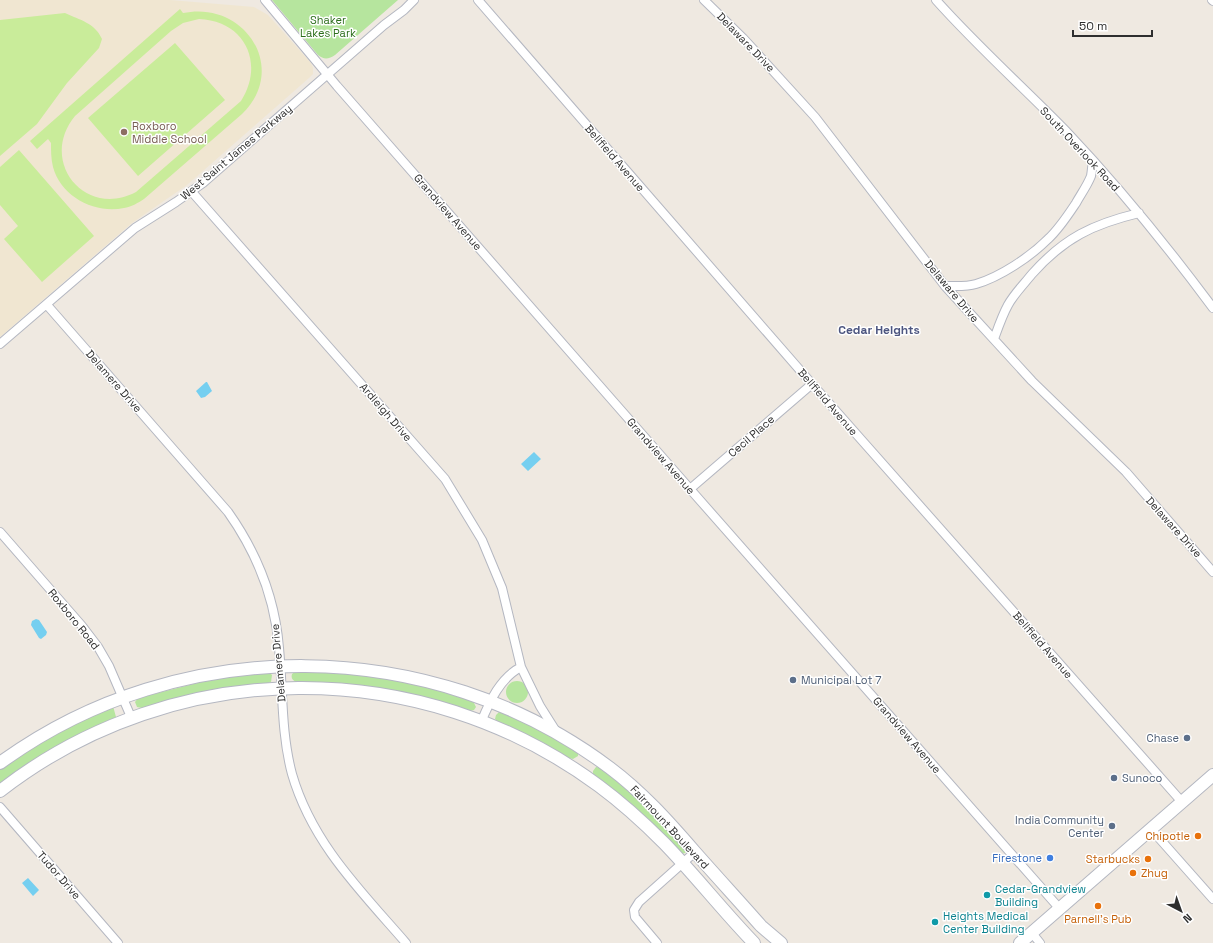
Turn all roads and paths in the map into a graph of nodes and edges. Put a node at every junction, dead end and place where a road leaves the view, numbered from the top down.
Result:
1 (265, 0) edge
2 (414, 0) edge
3 (478, 0) edge
4 (704, 0) edge
5 (936, 0) edge
6 (327, 74) junction
7 (1093, 161) junction
8 (192, 192) junction
9 (1139, 213) junction
10 (945, 286) junction
11 (47, 305) junction
12 (1213, 308) edge
13 (994, 339) junction
14 (0, 344) edge
15 (812, 384) junction
16 (690, 489) junction
17 (0, 532) edge
18 (1213, 572) edge
19 (280, 666) junction
20 (521, 667) junction
21 (281, 688) junction
22 (123, 697) junction
23 (490, 702) junction
24 (131, 717) junction
25 (481, 722) junction
26 (557, 733) junction
27 (593, 756) junction
28 (0, 763) edge
29 (581, 774) junction
30 (1213, 775) edge
31 (0, 791) edge
32 (1182, 802) junction
33 (0, 807) edge
34 (1151, 830) junction
35 (695, 852) junction
36 (682, 863) junction
37 (1213, 899) edge
38 (1060, 909) junction
39 (1032, 933) junction
40 (118, 943) edge
41 (406, 943) edge
42 (657, 943) edge
43 (754, 943) edge
44 (781, 943) edge
45 (1020, 943) edge
46 (1040, 943) edge

1 - 6 street, Grandview Avenue
2 - 6 street, West Saint James Parkway
3 - 15 street, Bellfield Avenue
4 - 10 street, Delaware Drive
5 - 7 street, South Overlook Road
6 - 8 street, West Saint James Parkway
6 - 16 street, Grandview Avenue
7 - 9 street, South Overlook Road
7 - 10 street
8 - 11 street, West Saint James Parkway
8 - 20 street, Ardleigh Drive
9 - 12 street, South Overlook Road
9 - 13 street
10 - 13 street, Delaware Drive
11 - 14 street, West Saint James Parkway
11 - 19 street, Delamere Drive
13 - 18 street, Delaware Drive
15 - 16 street, Cecil Place
15 - 32 street, Bellfield Avenue
16 - 38 street, Grandview Avenue
17 - 22 street, Roxboro Road
19 - 21 street, Delamere Drive
19 - 22 main road, Fairmount Boulevard
19 - 23 main road, Fairmount Boulevard
20 - 23 street
20 - 26 street, Ardleigh Drive
21 - 24 main road, Fairmount Boulevard
21 - 25 main road, Fairmount Boulevard
21 - 41 street, Delamere Drive
22 - 24 street, Roxboro Road
22 - 28 main road, Fairmount Boulevard
23 - 25 street
23 - 26 main road, Fairmount Boulevard
24 - 31 main road, Fairmount Boulevard
25 - 29 main road, Fairmount Boulevard
26 - 27 main road, Fairmount Boulevard
27 - 29 main road
27 - 35 main road, Fairmount Boulevard
29 - 36 main road, Fairmount Boulevard
30 - 32 main road
32 - 34 main road
33 - 40 street, Tudor Drive
34 - 37 street
34 - 38 main road
35 - 36 street
35 - 44 main road, Fairmount Boulevard
36 - 42 street
36 - 43 main road, Fairmount Boulevard
38 - 39 main road
39 - 45 main road
39 - 46 street

